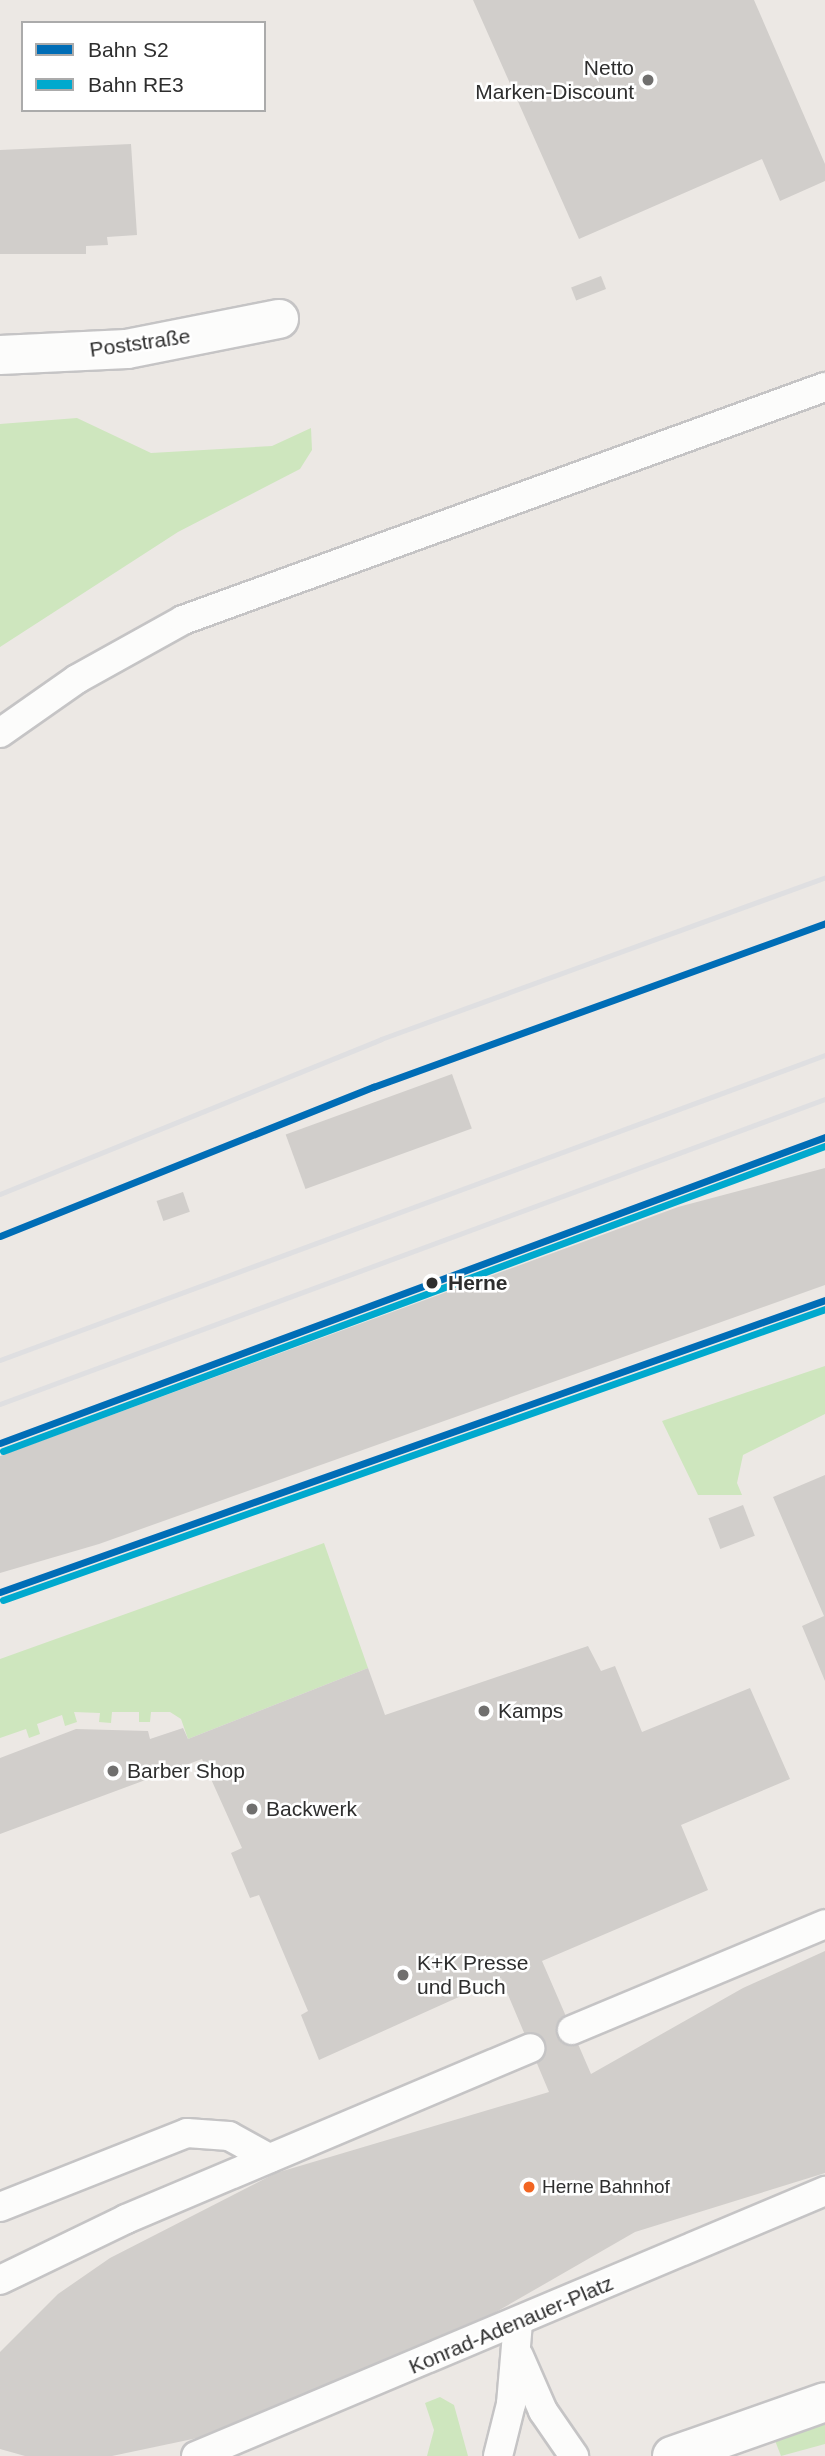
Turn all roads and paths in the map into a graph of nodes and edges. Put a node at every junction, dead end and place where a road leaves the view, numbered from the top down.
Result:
1 (279, 319) dead end
2 (0, 355) edge
3 (825, 387) edge
4 (0, 733) edge
5 (825, 1924) edge
6 (572, 2030) dead end
7 (530, 2048) dead end
8 (270, 2158) junction
9 (825, 2191) edge
10 (0, 2207) edge
11 (0, 2280) edge
12 (518, 2322) junction
13 (518, 2354) junction
14 (825, 2402) edge
15 (196, 2456) edge
16 (498, 2456) edge
17 (574, 2456) edge
18 (672, 2456) edge

1 - 2 street, Poststraße
3 - 4 lane
5 - 6 lane
7 - 8 lane
8 - 10 lane
8 - 11 lane
9 - 12 lane, Konrad-Adenauer-Platz
12 - 13 lane
12 - 15 lane, Konrad-Adenauer-Platz
13 - 16 lane
13 - 17 lane
14 - 18 street

